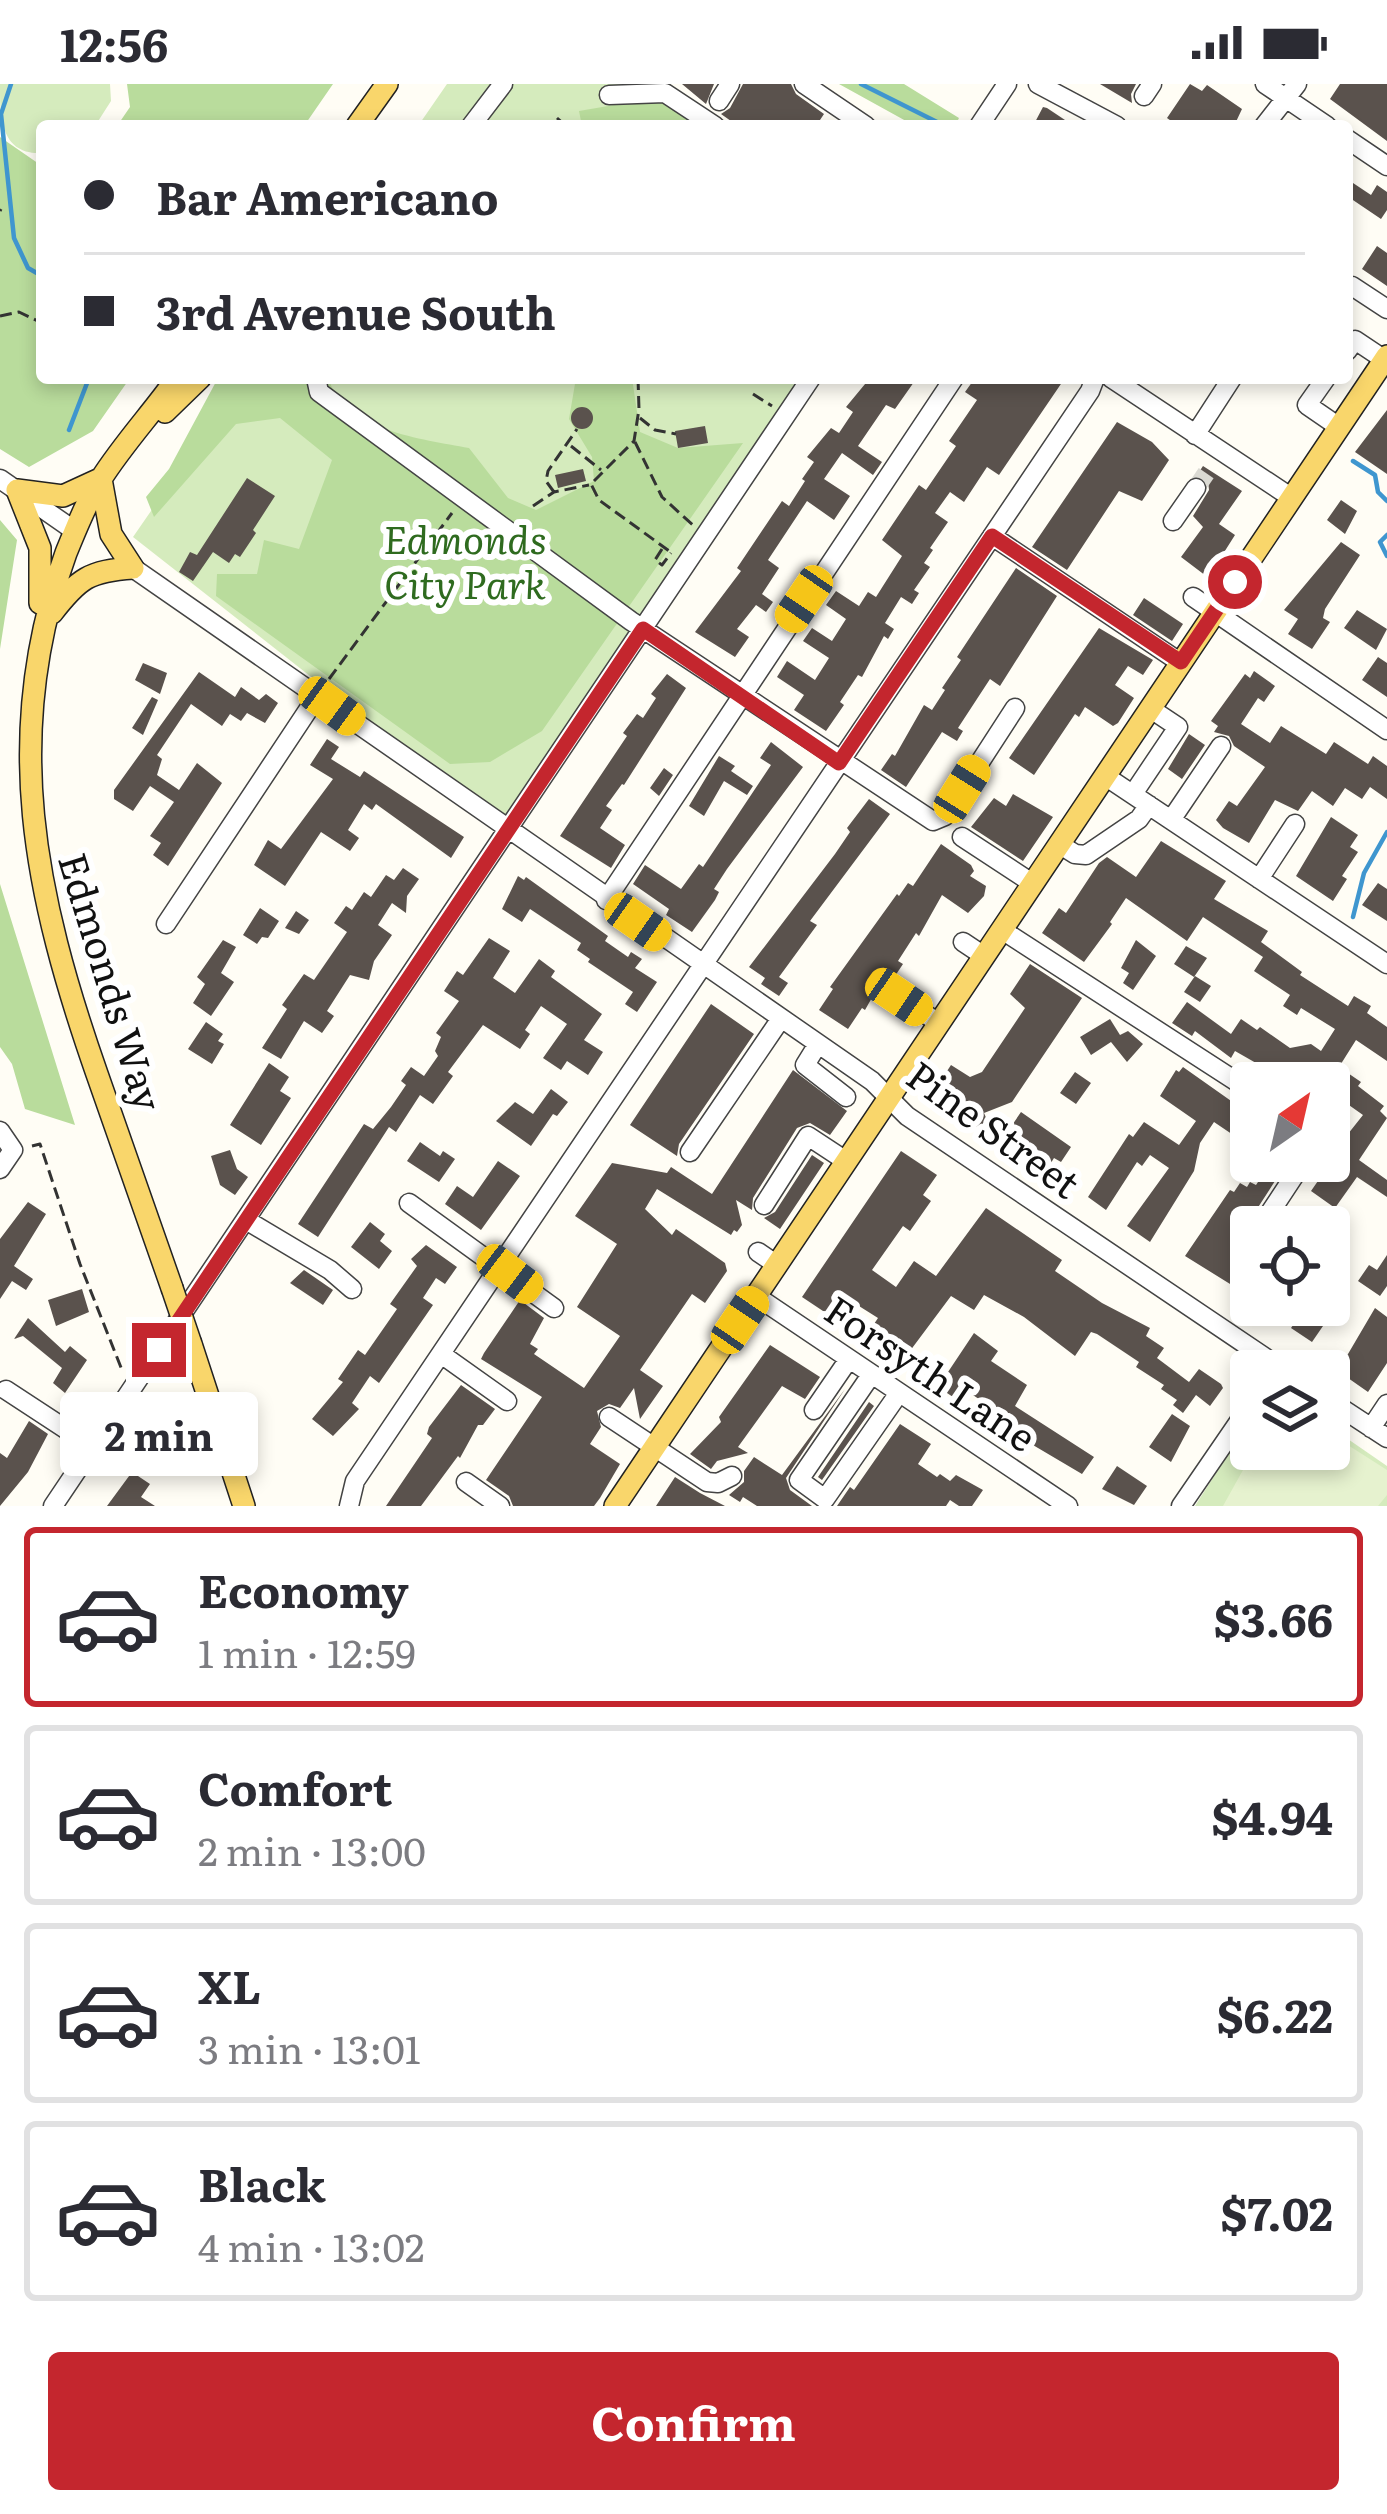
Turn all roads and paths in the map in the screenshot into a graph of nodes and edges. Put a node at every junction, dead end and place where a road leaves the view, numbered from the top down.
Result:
1 (387, 84) edge
2 (401, 84) edge
3 (503, 84) edge
4 (804, 84) edge
5 (1007, 84) edge
6 (1038, 84) edge
7 (1265, 84) edge
8 (1291, 91) edge
9 (609, 95) dead end
10 (838, 107) junction
11 (557, 118) dead end
12 (361, 120) edge
13 (376, 120) edge
14 (476, 120) edge
15 (559, 120) edge
16 (707, 120) edge
17 (828, 120) edge
18 (857, 120) edge
19 (983, 120) edge
20 (1106, 120) edge
21 (1269, 120) edge
22 (1321, 120) edge
23 (1353, 143) edge
24 (1387, 166) edge
25 (1353, 287) edge
26 (1387, 309) edge
27 (0, 316) edge
28 (36, 320) edge
29 (1353, 343) edge
30 (1383, 368) edge
31 (174, 384) edge
32 (194, 384) edge
33 (318, 384) edge
34 (638, 384) edge
35 (807, 384) edge
36 (950, 384) edge
37 (1091, 384) edge
38 (1120, 384) edge
39 (1228, 384) edge
40 (1321, 384) edge
41 (753, 394) dead end
42 (772, 406) dead end
43 (638, 417) junction
44 (1339, 427) junction
45 (578, 429) dead end
46 (676, 434) dead end
47 (1195, 435) junction
48 (634, 441) junction
49 (569, 444) junction
50 (125, 449) junction
51 (1222, 452) junction
52 (1209, 469) tunnel mouth
53 (602, 471) junction
54 (101, 479) junction
55 (591, 484) junction
56 (9, 485) edge
57 (1196, 488) tunnel mouth
58 (554, 492) junction
59 (463, 498) junction
60 (1292, 498) junction
61 (533, 506) dead end
62 (1173, 521) dead end
63 (75, 531) junction
64 (706, 534) junction
65 (992, 536) junction
66 (663, 548) dead end
67 (133, 568) junction
68 (1193, 597) dead end
69 (1215, 613) junction
70 (40, 627) junction
71 (643, 629) junction
72 (1181, 662) junction
73 (318, 695) junction
74 (740, 695) junction
75 (1015, 708) dead end
76 (1150, 709) junction
77 (1387, 730) edge
78 (1222, 746) dead end
79 (839, 763) junction
80 (1105, 776) junction
81 (1141, 800) junction
82 (1171, 820) junction
83 (1295, 824) dead end
84 (506, 830) junction
85 (962, 837) dead end
86 (1059, 844) junction
87 (1259, 879) junction
88 (1032, 884) junction
89 (606, 900) junction
90 (166, 924) dead end
91 (1002, 930) junction
92 (963, 942) dead end
93 (984, 956) junction
94 (1387, 964) edge
95 (702, 966) junction
96 (899, 997) dead end
97 (781, 1020) junction
98 (939, 1023) junction
99 (818, 1044) junction
100 (1230, 1077) edge
101 (846, 1097) dead end
102 (888, 1098) junction
103 (0, 1131) edge
104 (13, 1150) junction
105 (690, 1151) dead end
106 (846, 1161) junction
107 (0, 1168) edge
108 (409, 1203) dead end
109 (764, 1205) dead end
110 (246, 1220) junction
111 (500, 1267) junction
112 (352, 1289) dead end
113 (756, 1296) junction
114 (554, 1308) dead end
115 (1251, 1350) edge
116 (441, 1354) junction
117 (848, 1359) junction
118 (871, 1375) junction
119 (6, 1390) dead end
120 (898, 1393) junction
121 (128, 1395) junction
122 (507, 1400) dead end
123 (1387, 1404) edge
124 (814, 1410) dead end
125 (1350, 1414) edge
126 (609, 1417) dead end
127 (1379, 1433) edge
128 (1230, 1435) edge
129 (656, 1446) junction
130 (93, 1447) junction
131 (732, 1476) dead end
132 (466, 1482) dead end
133 (240, 1499) edge
134 (53, 1506) edge
135 (349, 1506) edge
136 (500, 1506) edge
137 (615, 1506) edge
138 (1068, 1506) edge
139 (1181, 1506) edge

1 - 12 main road
2 - 13 main road
3 - 14 street
4 - 10 street
5 - 19 street
6 - 20 street
7 - 8 street
8 - 21 street
8 - 22 street
9 - 16 street
10 - 17 street
10 - 18 street
11 - 15 path
23 - 24 street
25 - 26 street
27 - 28 path
29 - 30 street
30 - 44 main road
31 - 50 main road, Edmonds Way
32 - 50 main road
33 - 59 street
34 - 43 path
35 - 64 street
36 - 74 street
37 - 65 street
38 - 47 street
39 - 47 street
40 - 44 street
41 - 42 path
43 - 46 path
43 - 48 path
44 - 60 main road
45 - 49 path
47 - 51 street
48 - 53 path
48 - 64 path
49 - 53 path
49 - 58 path
50 - 54 main road, Edmonds Way
51 - 52 street
51 - 60 street
53 - 55 path
54 - 56 main road
54 - 63 main road, Edmonds Way
54 - 67 main road
55 - 58 path
55 - 66 path
56 - 63 street
56 - 70 main road
57 - 62 street
58 - 61 path
59 - 71 street
59 - 73 path
60 - 69 main road
63 - 70 main road, Edmonds Way
64 - 71 street
65 - 72 street
65 - 79 street
67 - 70 main road
67 - 73 street, Pine Street
68 - 69 street
69 - 72 main road
69 - 77 street
70 - 133 main road, Edmonds Way, bridge
71 - 74 street
71 - 84 street
72 - 76 main road
73 - 84 street, Pine Street
73 - 90 street
74 - 79 street
74 - 89 street
75 - 79 street
76 - 80 main road
76 - 81 street
78 - 82 street
79 - 95 street
80 - 81 street
80 - 86 main road
81 - 82 street
81 - 86 street
82 - 87 street
83 - 87 street
84 - 89 street, Pine Street
84 - 110 street
85 - 88 street
86 - 88 main road
87 - 94 street
88 - 91 main road
89 - 95 street, Pine Street
91 - 93 main road
91 - 100 street
92 - 93 street
93 - 98 main road
95 - 97 street, Pine Street
95 - 111 street
96 - 98 street
97 - 99 street, Pine Street
97 - 105 street
98 - 102 main road
99 - 101 street
99 - 102 street, Pine Street
102 - 106 main road
102 - 115 street, Pine Street
103 - 104 street
104 - 107 street
104 - 121 path
106 - 109 street
106 - 113 main road
108 - 111 street
110 - 112 street
110 - 121 street
111 - 114 street
111 - 116 street
113 - 117 street, Forsyth Lane
113 - 129 main road
116 - 122 street
116 - 135 street
117 - 118 street, Forsyth Lane
117 - 124 street
118 - 120 street, Forsyth Lane
118 - 120 street
119 - 130 street
120 - 138 street, Forsyth Lane
121 - 130 street
123 - 127 street
125 - 127 street
126 - 129 street
128 - 139 street
129 - 131 street
129 - 137 main road
130 - 134 street
132 - 136 street

